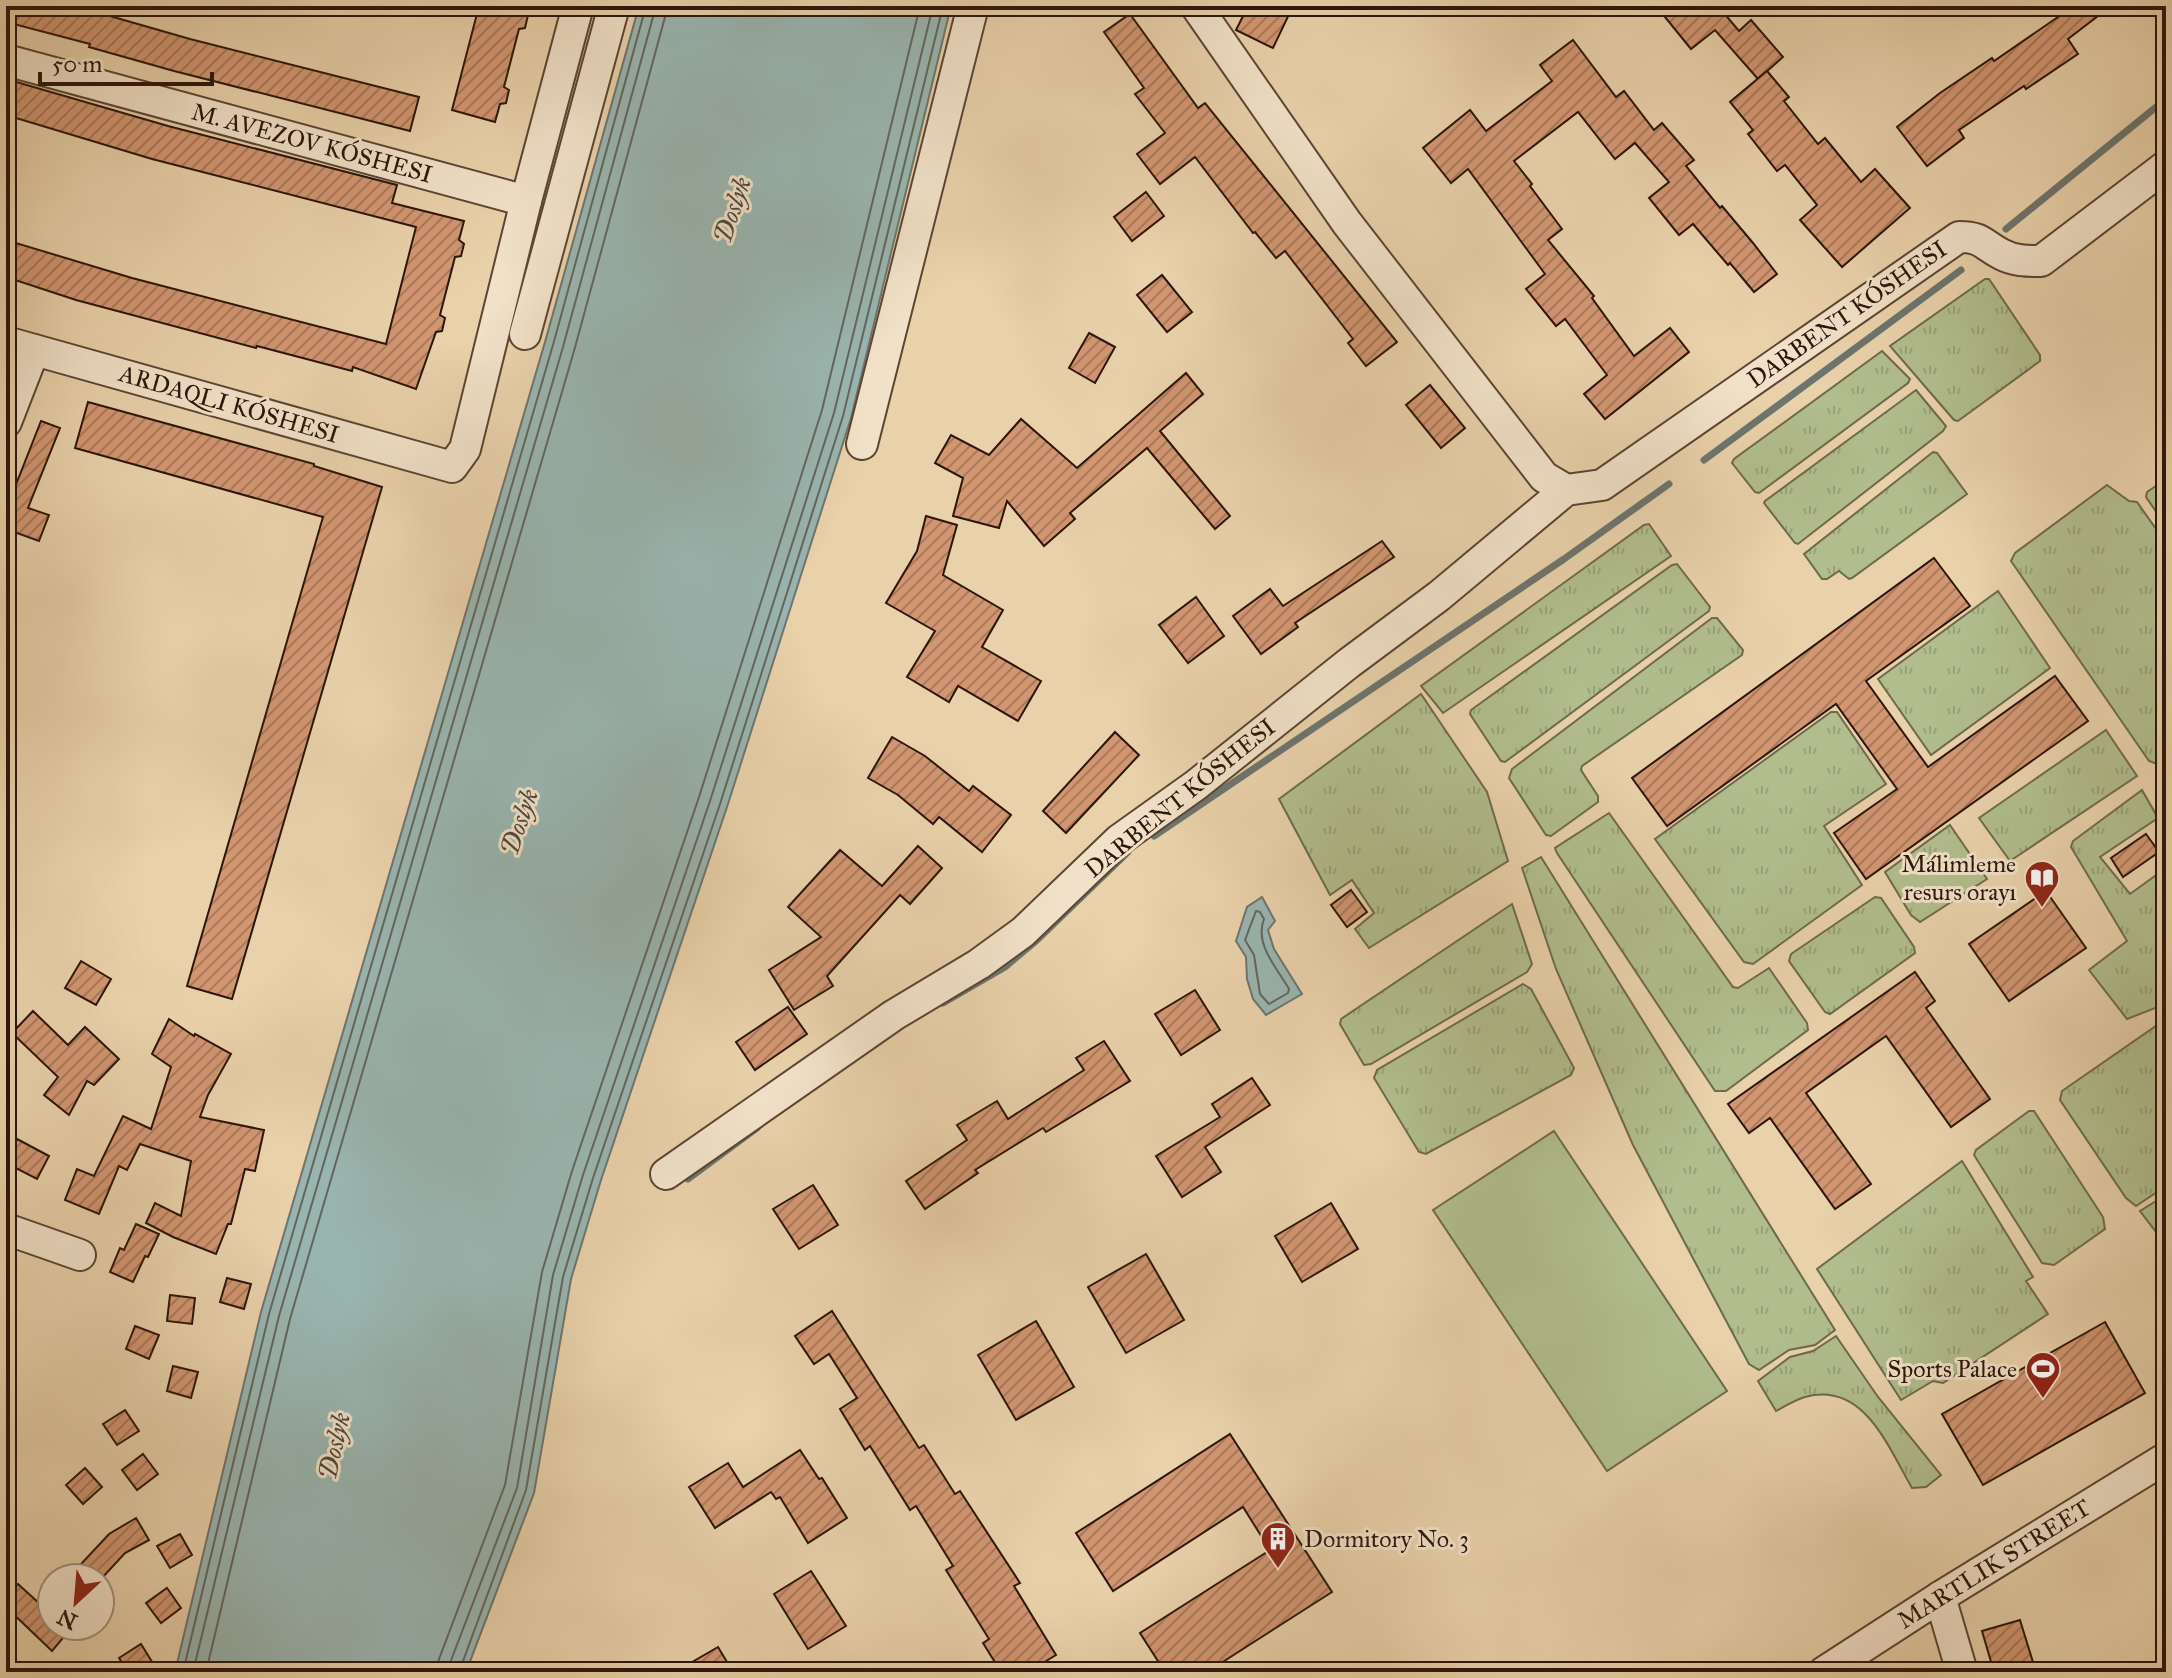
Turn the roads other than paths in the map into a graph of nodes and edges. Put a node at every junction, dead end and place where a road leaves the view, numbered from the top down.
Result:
1 (578, 6) edge
2 (614, 6) edge
3 (973, 6) edge
4 (1196, 6) edge
5 (6, 60) edge
6 (2166, 166) edge
7 (526, 201) junction
8 (525, 334) dead end
9 (20, 346) edge
10 (6, 422) edge
11 (862, 444) dead end
12 (1566, 490) junction
13 (666, 1174) dead end
14 (6, 1229) edge
15 (80, 1255) dead end
16 (2166, 1458) edge
17 (1940, 1597) junction
18 (1824, 1672) edge
19 (1962, 1672) edge

1 - 7 street
2 - 8 street
3 - 11 street
4 - 12 street
5 - 7 street, M. AVEZOV KÓSHESI
6 - 12 street, DARBENT KÓSHESI
7 - 9 street
9 - 10 street
12 - 13 street, DARBENT KÓSHESI
14 - 15 street
16 - 17 street, MARTLIK STREET
17 - 18 street, MARTLIK STREET
17 - 19 street

